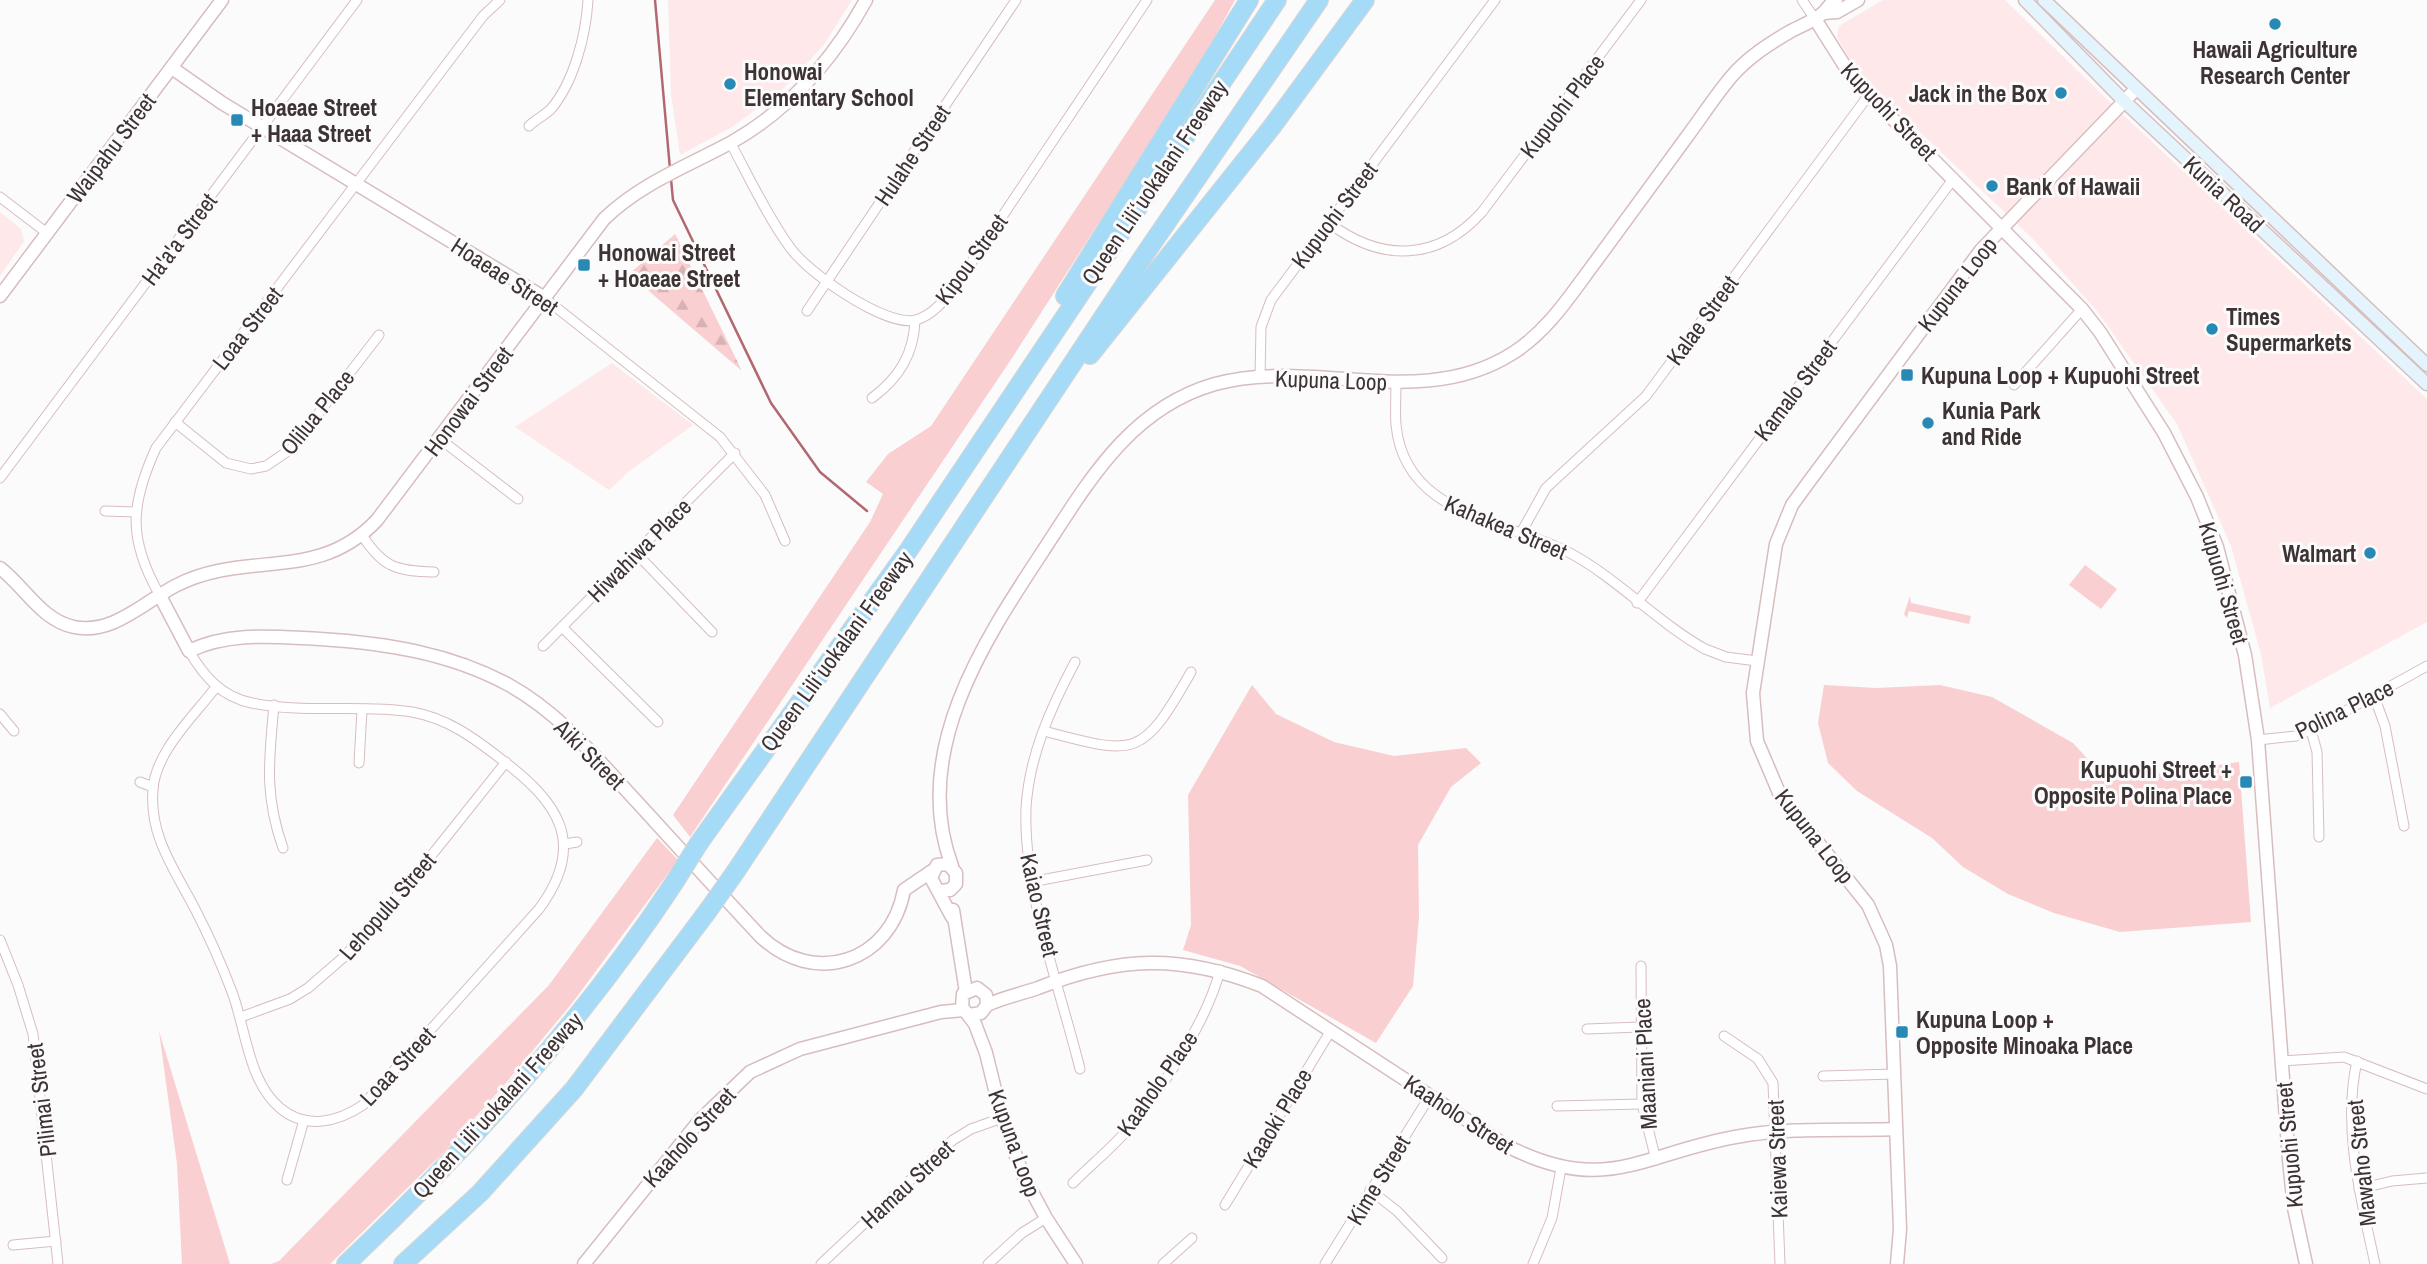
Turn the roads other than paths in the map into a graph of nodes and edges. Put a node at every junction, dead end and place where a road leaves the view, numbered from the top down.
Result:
1 (222, 0) edge
2 (357, 0) edge
3 (500, 0) edge
4 (588, 0) edge
5 (866, 0) edge
6 (1016, 0) edge
7 (1147, 0) edge
8 (1249, 0) edge
9 (1277, 0) edge
10 (1319, 0) edge
11 (1365, 0) edge
12 (1495, 0) edge
13 (1641, 0) edge
14 (1802, 0) edge
15 (1836, 0) edge
16 (1858, 0) edge
17 (2025, 0) edge
18 (2044, 0) edge
19 (1819, 16) junction
20 (173, 68) junction
21 (2136, 89) junction
22 (1868, 96) junction
23 (2124, 101) junction
24 (529, 126) dead end
25 (262, 127) junction
26 (730, 142) junction
27 (1954, 178) junction
28 (355, 183) junction
29 (0, 197) edge
30 (1329, 223) junction
31 (2002, 227) junction
32 (47, 233) junction
33 (828, 280) junction
34 (0, 296) edge
35 (543, 297) junction
36 (2082, 310) junction
37 (807, 311) dead end
38 (915, 320) junction
39 (379, 335) dead end
40 (2427, 365) edge
41 (1261, 377) junction
42 (1396, 382) junction
43 (2427, 384) edge
44 (2014, 385) dead end
45 (872, 398) dead end
46 (175, 422) junction
47 (440, 439) junction
48 (1014, 451) junction
49 (735, 453) junction
50 (966, 462) junction
51 (0, 478) edge
52 (518, 499) dead end
53 (105, 512) dead end
54 (136, 512) junction
55 (1522, 531) junction
56 (362, 536) junction
57 (785, 541) dead end
58 (636, 553) junction
59 (0, 568) edge
60 (434, 572) dead end
61 (159, 594) junction
62 (1637, 603) junction
63 (562, 627) junction
64 (712, 632) dead end
65 (543, 646) dead end
66 (189, 650) junction
67 (1757, 661) junction
68 (1075, 662) dead end
69 (2427, 666) edge
70 (1191, 672) dead end
71 (216, 687) junction
72 (2374, 696) junction
73 (274, 705) junction
74 (362, 710) junction
75 (0, 714) edge
76 (658, 722) dead end
77 (2311, 730) junction
78 (14, 731) dead end
79 (1044, 731) junction
80 (2258, 740) junction
81 (506, 762) junction
82 (359, 763) dead end
83 (140, 782) dead end
84 (153, 787) junction
85 (940, 817) junction
86 (2404, 826) dead end
87 (2319, 837) dead end
88 (577, 842) dead end
89 (565, 844) junction
90 (282, 848) dead end
91 (1147, 860) dead end
92 (952, 866) junction
93 (938, 880) junction
94 (1031, 882) junction
95 (0, 940) edge
96 (1641, 966) dead end
97 (1220, 970) junction
98 (1051, 982) junction
99 (974, 1002) junction
100 (241, 1017) junction
101 (1640, 1027) junction
102 (1587, 1029) dead end
103 (1330, 1032) junction
104 (1724, 1036) dead end
105 (2282, 1061) junction
106 (2357, 1061) junction
107 (1080, 1069) dead end
108 (1895, 1074) junction
109 (1823, 1076) dead end
110 (2427, 1089) edge
111 (1430, 1096) junction
112 (1642, 1104) junction
113 (1557, 1107) dead end
114 (1002, 1118) junction
115 (304, 1120) junction
116 (1896, 1129) junction
117 (1777, 1133) junction
118 (1656, 1160) junction
119 (1561, 1168) junction
120 (2427, 1178) edge
121 (287, 1180) dead end
122 (1073, 1183) dead end
123 (2359, 1189) junction
124 (1370, 1191) junction
125 (1225, 1205) dead end
126 (1046, 1219) junction
127 (1192, 1238) dead end
128 (56, 1241) junction
129 (13, 1245) dead end
130 (1442, 1258) dead end
131 (1535, 1263) edge
132 (58, 1264) edge
133 (346, 1264) edge
134 (403, 1264) edge
135 (583, 1264) edge
136 (821, 1264) edge
137 (988, 1264) edge
138 (1076, 1264) edge
139 (1163, 1264) edge
140 (1325, 1264) edge
141 (1780, 1264) edge
142 (1897, 1264) edge
143 (2306, 1264) edge
144 (2375, 1264) edge

1 - 20 street, Waipahu Street
2 - 25 street, Ha'a'a Street
3 - 28 street, Loaa Street
4 - 24 street
5 - 26 street, Honowai Street
6 - 33 street, Hulahe Street
7 - 38 street, Kipou Street
8 - 50 highway
9 - 50 highway, Queen Liliʻuokalani Freeway
10 - 48 highway, Queen Liliʻuokalani Freeway
11 - 48 highway
12 - 30 street, Kupuohi Street
13 - 30 street, Kupuohi Place
14 - 19 street, Kupuohi Street
15 - 19 street, Kupuna Loop
16 - 19 street, Kupuna Loop
17 - 23 main road, Kunia Road
18 - 21 main road, Kunia Road
19 - 22 street, Kupuohi Street
19 - 42 street, Kupuna Loop
20 - 25 street, Hoaeae Street
20 - 32 street, Waipahu Street
21 - 23 street, Kupuna Loop
21 - 40 main road, Kunia Road
22 - 27 street, Kupuohi Street
22 - 55 street, Kalae Street
23 - 31 street, Kupuna Loop
23 - 43 main road, Kunia Road
25 - 28 street, Hoaeae Street
25 - 51 street, Ha'a'a Street
26 - 33 street, Kipou Street
26 - 35 street, Honowai Street
27 - 31 street, Kupuohi Street
27 - 62 street, Kamalo Street
28 - 35 street, Hoaeae Street
28 - 46 street, Loaa Street
29 - 32 street
30 - 41 street, Kupuohi Street
31 - 36 street, Kupuohi Street
31 - 67 street, Kupuna Loop
32 - 34 street, Waipahu Street
33 - 37 street, Hulahe Street
33 - 38 street, Kipou Street
35 - 47 street, Honowai Street
35 - 49 street, Hoaeae Street
36 - 44 street
36 - 80 street, Kupuohi Street
38 - 45 street
39 - 46 street, Olilua Place
41 - 42 street, Kupuna Loop
41 - 85 street, Kupuna Loop
42 - 55 street, Kahakea Street
46 - 54 street, Loaa Street
47 - 52 street
47 - 56 street, Honowai Street
48 - 134 highway, Queen Liliʻuokalani Freeway, bridge
49 - 57 street, Hoaeae Street
49 - 58 street, Hiwahiwa Place
50 - 133 highway, Queen Liliʻuokalani Freeway, bridge
53 - 54 street
54 - 61 street, Loaa Street
55 - 62 street, Kahakea Street
56 - 60 street
56 - 61 street, Honowai Street
58 - 63 street, Hiwahiwa Place
58 - 64 street
59 - 61 street, Honowai Street
61 - 66 street, Loaa Street
62 - 67 street, Kahakea Street
63 - 65 street, Hiwahiwa Place
63 - 76 street
66 - 71 street, Loaa Street
66 - 93 street, Aiki Street
67 - 108 street, Kupuna Loop
68 - 79 street, Kaiao Street
69 - 72 street, Polina Place
70 - 79 street
71 - 73 street, Loaa Street
71 - 84 street
72 - 77 street, Polina Place
72 - 86 street
73 - 74 street, Loaa Street
73 - 90 street
74 - 81 street, Loaa Street
74 - 82 street
75 - 78 street
77 - 80 street, Polina Place
77 - 87 street
79 - 94 street, Kaiao Street
80 - 105 street, Kupuohi Street
81 - 89 street, Loaa Street
81 - 100 street, Lehopulu Street
83 - 84 street
84 - 100 street
85 - 92 street, Kupuna Loop
85 - 93 street, Kupuna Loop
88 - 89 street
89 - 115 street, Loaa Street
91 - 94 street
92 - 93 street
92 - 93 street, Kupuna Loop
93 - 99 street, Kupuna Loop
94 - 98 street, Kaiao Street
95 - 128 street, Pilimai Street
96 - 101 street, Maaniani Place
97 - 98 street, Kaaholo Street
97 - 103 street, Kaaholo Street
97 - 122 street, Kaaholo Place
98 - 99 street, Kaaholo Street
98 - 107 street, Kaiao Street
99 - 114 street, Kupuna Loop
99 - 135 street, Kaaholo Street
100 - 115 street
101 - 102 street
101 - 112 street, Maaniani Place
103 - 111 street, Kaaholo Street
103 - 125 street, Kaaoki Place
104 - 117 street, Kaiewa Street
105 - 106 street
105 - 143 street, Kupuohi Street
106 - 110 street
106 - 123 street, Mawaho Street
108 - 109 street
108 - 116 street, Kupuna Loop
111 - 119 street, Kaaholo Street
111 - 124 street, Kime Street
112 - 113 street
112 - 118 street, Maaniani Place
114 - 126 street, Kupuna Loop
114 - 136 street, Hamau Street
115 - 121 street
116 - 117 street, Kaaholo Street
116 - 142 street, Kupuna Loop
117 - 118 street, Kaaholo Street
117 - 141 street, Kaiewa Street
118 - 119 street, Kaaholo Street
119 - 131 street
120 - 123 street
123 - 144 street, Mawaho Street
124 - 130 street
124 - 140 street, Kime Street
126 - 137 street
126 - 138 street, Kupuna Loop
127 - 139 street
128 - 129 street
128 - 132 street, Pilimai Street

